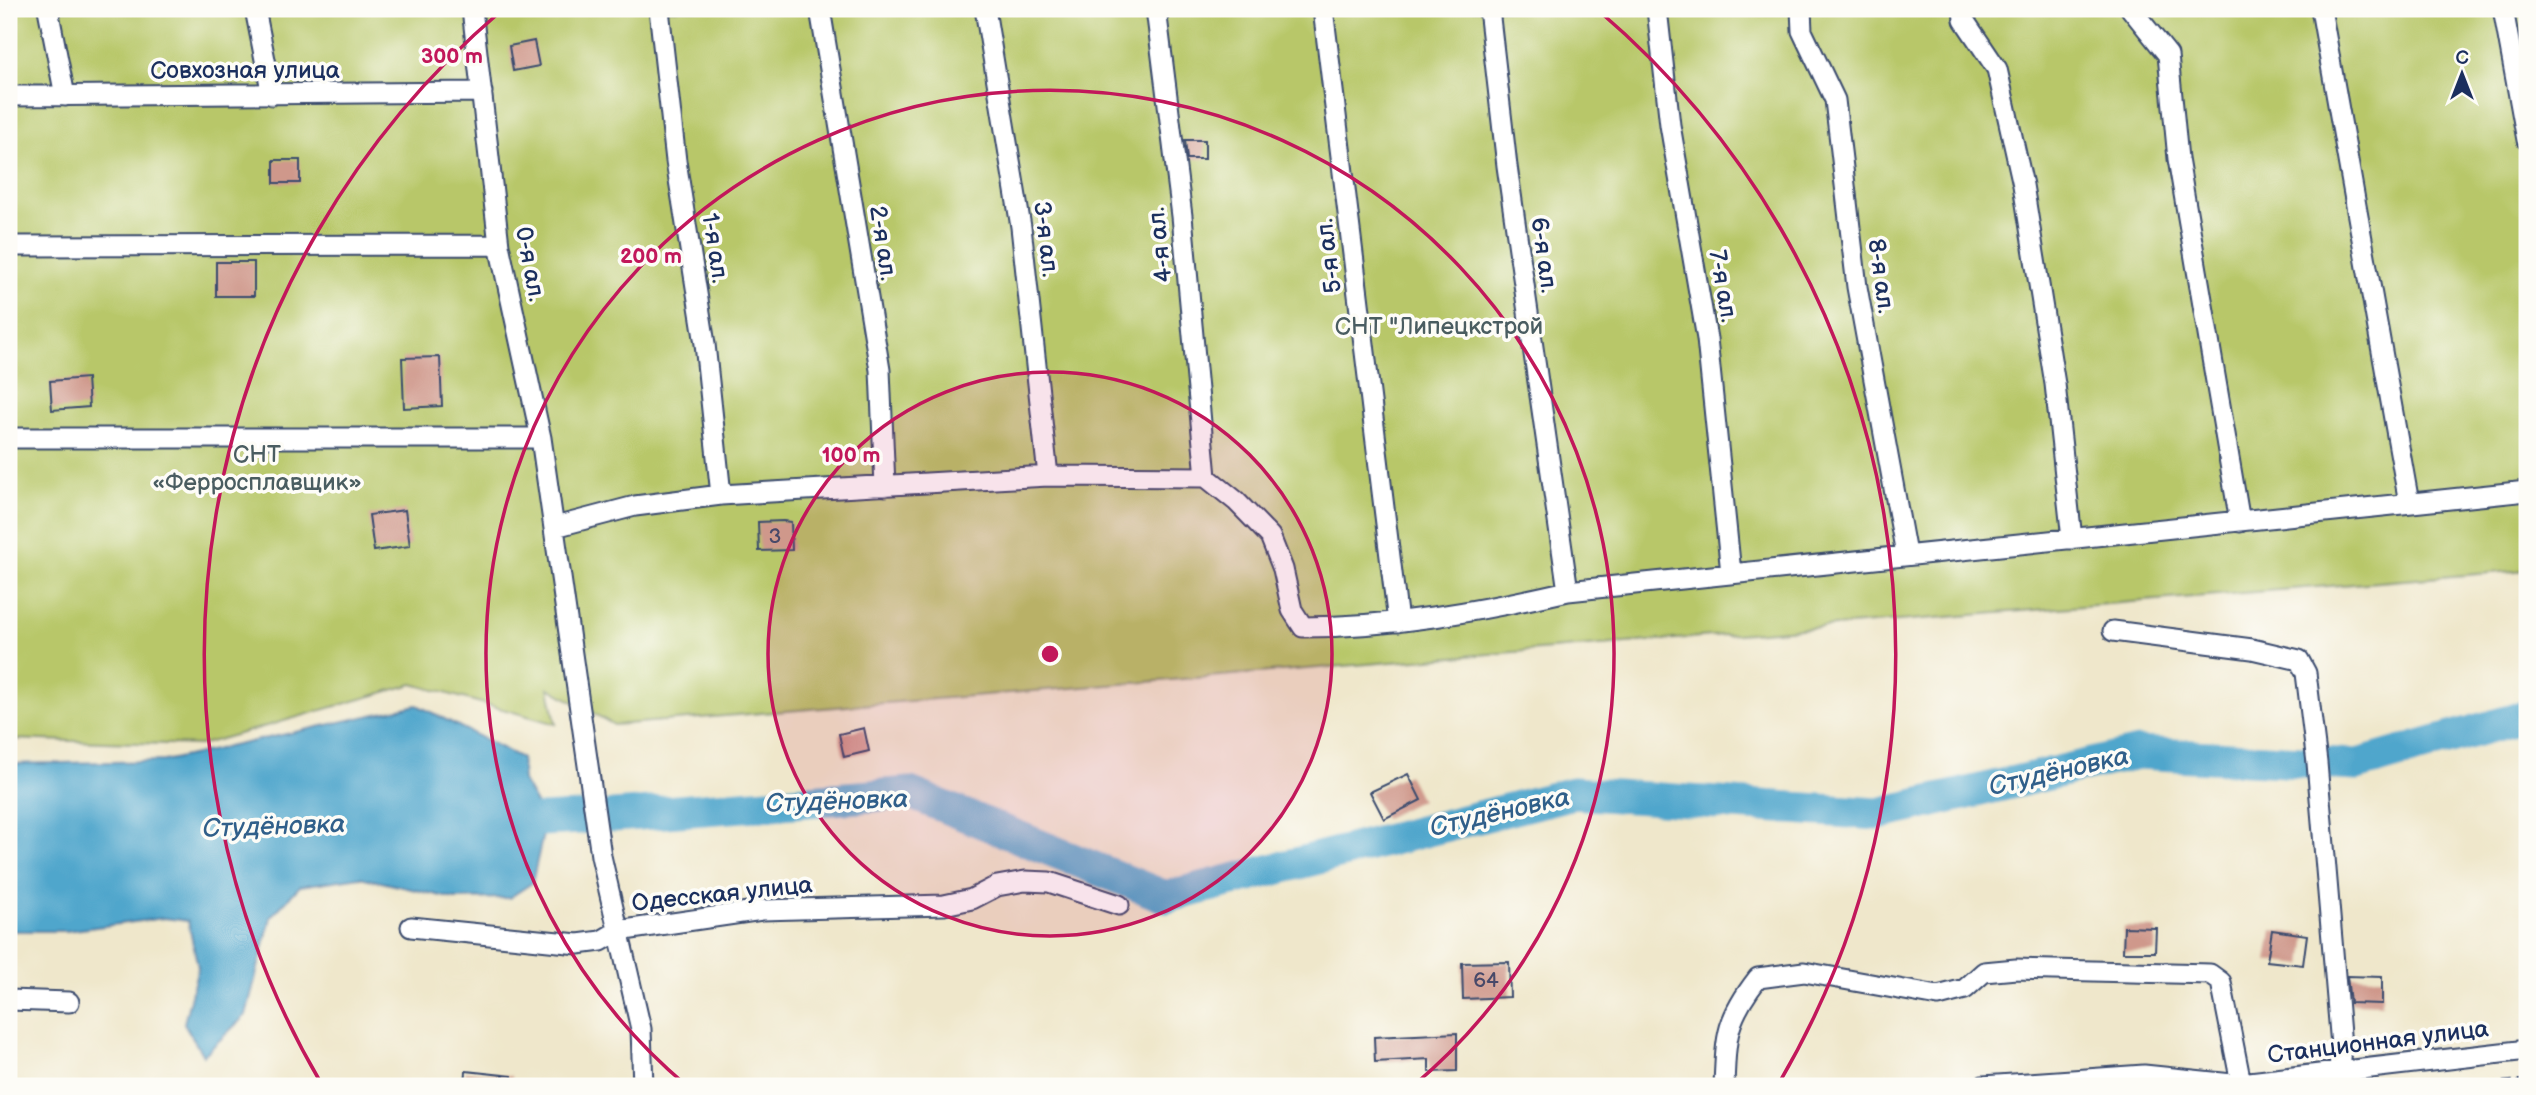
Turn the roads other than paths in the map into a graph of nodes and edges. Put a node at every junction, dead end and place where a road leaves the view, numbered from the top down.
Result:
1 (48, 9) edge
2 (255, 9) edge
3 (472, 9) edge
4 (659, 9) edge
5 (820, 9) edge
6 (985, 9) edge
7 (1156, 9) edge
8 (1323, 9) edge
9 (1489, 9) edge
10 (1657, 9) edge
11 (1801, 9) edge
12 (1963, 9) edge
13 (2131, 9) edge
14 (2321, 9) edge
15 (2502, 9) edge
16 (482, 92) junction
17 (272, 95) junction
18 (9, 96) edge
19 (65, 96) junction
20 (2527, 140) edge
21 (499, 245) junction
22 (9, 246) edge
23 (9, 438) edge
24 (541, 438) junction
25 (1048, 476) junction
26 (1206, 477) junction
27 (885, 486) junction
28 (2527, 491) edge
29 (721, 495) junction
30 (2409, 503) junction
31 (2240, 522) junction
32 (555, 527) junction
33 (2072, 539) junction
34 (1906, 554) junction
35 (1731, 573) junction
36 (1568, 591) junction
37 (1398, 622) junction
38 (2113, 631) dead end
39 (1119, 905) dead end
40 (411, 927) dead end
41 (618, 930) junction
42 (9, 1000) edge
43 (69, 1002) dead end
44 (2527, 1050) edge
45 (2339, 1071) junction
46 (2241, 1083) junction
47 (643, 1086) edge
48 (1724, 1086) edge
49 (1983, 1086) edge

1 - 19 street
2 - 17 street
3 - 16 street, 0-я ал.
4 - 29 street, 1-я ал.
5 - 27 street, 2-я ал.
6 - 25 street, 3-я ал.
7 - 26 street, 4-я ал.
8 - 37 street, 5-я ал.
9 - 36 street, 6-я ал.
10 - 35 street, 7-я ал.
11 - 34 street, 8-я ал.
12 - 33 street
13 - 31 street
14 - 30 street
15 - 20 street
16 - 17 street, Совхозная улица
16 - 21 street, 0-я ал.
17 - 19 street, Совхозная улица
18 - 19 street, Совхозная улица
21 - 22 street
21 - 24 street, 0-я ал.
23 - 24 street
24 - 32 street, 0-я ал.
25 - 26 street
25 - 27 street
26 - 37 street
27 - 29 street
28 - 30 street
29 - 32 street
30 - 31 street
31 - 33 street
32 - 41 street, 0-я ал.
33 - 34 street
34 - 35 street
35 - 36 street
36 - 37 street
38 - 45 street
39 - 41 street, Одесская улица
40 - 41 street, Одесская улица
41 - 47 street, 0-я ал.
42 - 43 street
44 - 45 street, Станционная улица
45 - 46 street, Станционная улица
46 - 48 street
46 - 49 street, Станционная улица

